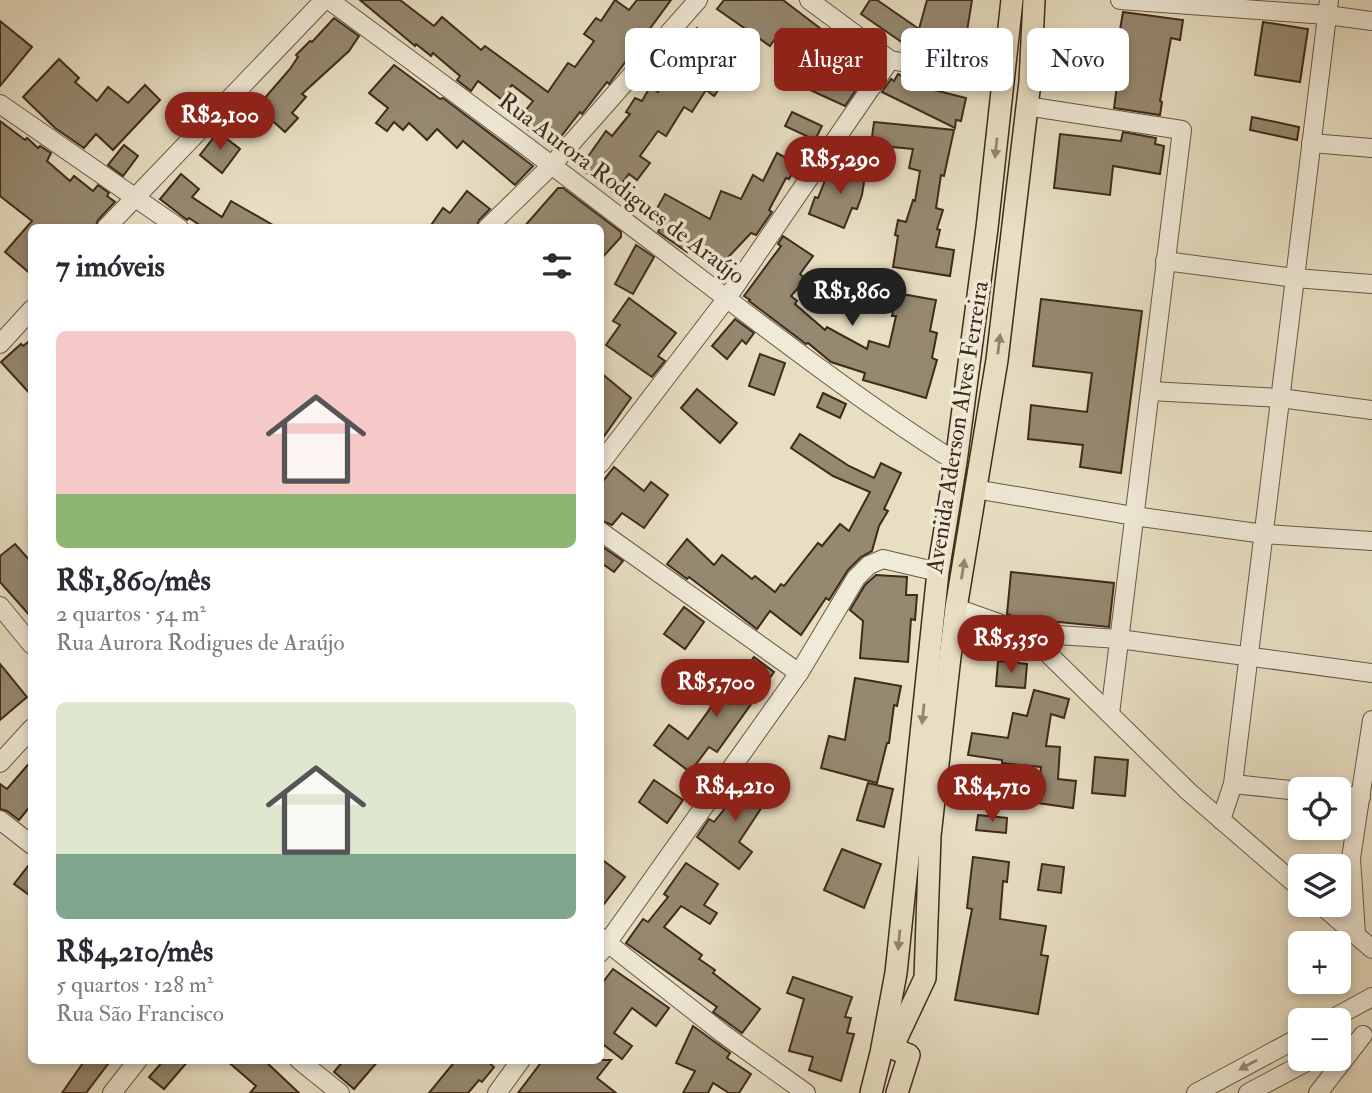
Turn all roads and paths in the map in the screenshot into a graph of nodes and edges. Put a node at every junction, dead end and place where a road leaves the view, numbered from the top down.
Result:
1 (326, 0) edge
2 (698, 0) edge
3 (809, 0) edge
4 (1012, 0) edge
5 (1034, 0) edge
6 (1120, 0) edge
7 (1328, 7) edge
8 (1372, 21) edge
9 (1009, 28) edge
10 (890, 60) junction
11 (901, 62) edge
12 (1002, 91) edge
13 (0, 104) edge
14 (1026, 106) junction
15 (1311, 143) junction
16 (1372, 148) edge
17 (552, 164) junction
18 (135, 197) junction
19 (110, 224) edge
20 (173, 224) edge
21 (491, 224) edge
22 (1165, 261) junction
23 (1295, 278) junction
24 (1372, 284) edge
25 (727, 298) junction
26 (28, 313) edge
27 (0, 344) edge
28 (1150, 391) junction
29 (1280, 398) junction
30 (1372, 410) edge
31 (604, 459) edge
32 (956, 462) junction
33 (975, 489) junction
34 (1134, 516) junction
35 (604, 534) edge
36 (1264, 534) junction
37 (1372, 541) edge
38 (938, 572) junction
39 (0, 606) edge
40 (956, 608) junction
41 (1027, 633) junction
42 (1119, 639) junction
43 (28, 640) edge
44 (1249, 657) junction
45 (799, 673) junction
46 (1372, 673) edge
47 (1110, 714) junction
48 (1372, 720) edge
49 (28, 732) edge
50 (0, 763) edge
51 (1233, 784) junction
52 (1288, 790) edge
53 (1364, 806) edge
54 (0, 820) edge
55 (1221, 820) junction
56 (909, 834) junction
57 (930, 836) junction
58 (28, 842) edge
59 (1288, 878) edge
60 (1335, 917) edge
61 (1356, 934) junction
62 (604, 943) edge
63 (604, 945) edge
64 (1372, 949) edge
65 (1372, 998) edge
66 (1351, 1009) edge
67 (1368, 1032) edge
68 (1351, 1040) edge
69 (1288, 1043) edge
70 (135, 1064) edge
71 (304, 1064) edge
72 (518, 1064) edge
73 (1289, 1071) edge
74 (113, 1093) edge
75 (340, 1093) edge
76 (497, 1093) edge
77 (806, 1093) edge
78 (871, 1093) edge
79 (897, 1093) edge
80 (1196, 1093) edge
81 (1248, 1093) edge
82 (1318, 1093) edge

1 - 17 street, Rua Aurora Rodigues de Araújo
1 - 18 street
2 - 17 street
3 - 10 street
4 - 9 main road, Avenida Aderson Alves Ferreira
5 - 14 main road, Avenida Aderson Alves Ferreira
6 - 7 street
7 - 8 street
7 - 15 street
10 - 11 street
10 - 25 street
12 -> 32 main road, Avenida Aderson Alves Ferreira
13 - 18 street
14 - 22 street
33 -> 14 main road, Avenida Aderson Alves Ferreira
15 - 16 street
15 - 23 street
17 - 21 street
17 - 25 street, Rua Aurora Rodigues de Araújo
18 - 19 street
18 - 20 street
22 - 23 street
22 - 28 street
23 - 24 street
23 - 29 street
25 - 31 street
25 - 32 street, Rua Aurora Rodigues de Araújo
26 - 27 street
28 - 29 street
28 - 34 street
29 - 30 street
29 - 36 street
32 - 38 main road, Avenida Aderson Alves Ferreira
33 - 34 street
40 -> 33 main road, Avenida Aderson Alves Ferreira
34 - 36 street
34 - 42 street
35 - 45 street
36 - 37 street
36 - 44 street
38 - 45 street
38 -> 56 main road, Avenida Aderson Alves Ferreira
39 - 43 street
40 - 41 street
40 - 57 main road, Avenida Aderson Alves Ferreira
41 - 42 street
41 - 47 street
42 - 44 street
42 - 47 street
44 - 46 street
44 - 51 street
45 - 62 street
47 - 55 street
48 - 53 street
49 - 50 street
51 - 52 street
51 - 55 street
53 - 61 street
54 - 58 street
55 - 59 street
56 - 57 street
56 -> 78 main road, Avenida Aderson Alves Ferreira
57 - 79 main road, Avenida Aderson Alves Ferreira
60 - 61 street
61 - 64 street
63 - 77 street
65 - 66 street
67 - 68 street
67 - 82 street
69 -> 80 street
70 - 74 street
71 - 75 street
72 - 76 street
73 - 81 street

